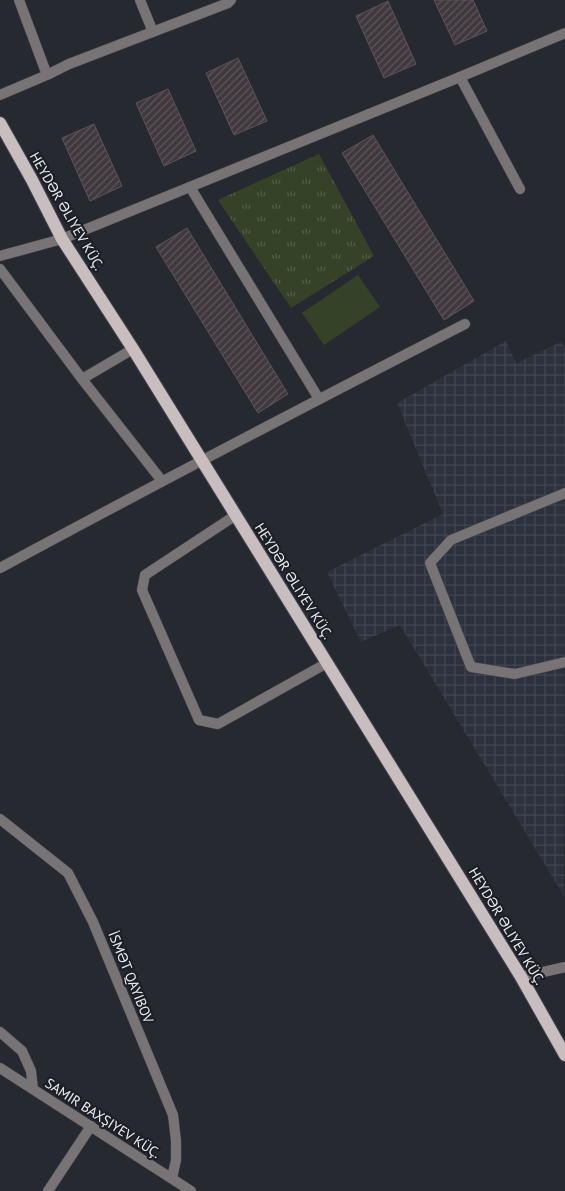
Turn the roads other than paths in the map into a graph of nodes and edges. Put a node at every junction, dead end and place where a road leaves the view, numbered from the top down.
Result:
1 (19, 0) edge
2 (140, 0) edge
3 (231, 0) edge
4 (153, 32) junction
5 (565, 33) edge
6 (47, 75) junction
7 (460, 77) junction
8 (0, 95) edge
9 (0, 123) edge
10 (190, 187) junction
11 (520, 189) dead end
12 (62, 238) junction
13 (0, 256) edge
14 (0, 269) edge
15 (466, 324) dead end
16 (133, 349) junction
17 (82, 379) junction
18 (319, 399) junction
19 (202, 461) junction
20 (162, 481) junction
21 (565, 493) edge
22 (236, 516) junction
23 (0, 568) edge
24 (565, 662) edge
25 (327, 663) junction
26 (0, 819) edge
27 (565, 967) edge
28 (521, 977) junction
29 (0, 1032) edge
30 (565, 1055) edge
31 (0, 1068) edge
32 (33, 1088) junction
33 (91, 1126) junction
34 (172, 1178) junction
35 (48, 1191) edge
36 (191, 1191) edge

1 - 6 street
2 - 4 street
3 - 4 street
4 - 6 street
5 - 7 street
6 - 8 street
7 - 10 street
7 - 11 street
9 - 12 main road, HEYDƏR ƏLIYEV KÜÇ.
10 - 12 street
10 - 18 street
12 - 13 street
12 - 16 main road, HEYDƏR ƏLIYEV KÜÇ.
14 - 17 street
15 - 18 street
16 - 17 street
16 - 19 main road, HEYDƏR ƏLIYEV KÜÇ.
17 - 20 street
18 - 19 street
19 - 20 street
19 - 22 main road, HEYDƏR ƏLIYEV KÜÇ.
20 - 23 street
21 - 24 street
22 - 25 main road, HEYDƏR ƏLIYEV KÜÇ.
22 - 25 street
25 - 28 main road, HEYDƏR ƏLIYEV KÜÇ.
26 - 34 street
27 - 28 street
28 - 30 main road, HEYDƏR ƏLIYEV KÜÇ.
29 - 32 street
31 - 32 street
32 - 33 street
33 - 34 street
33 - 35 street
34 - 36 street

